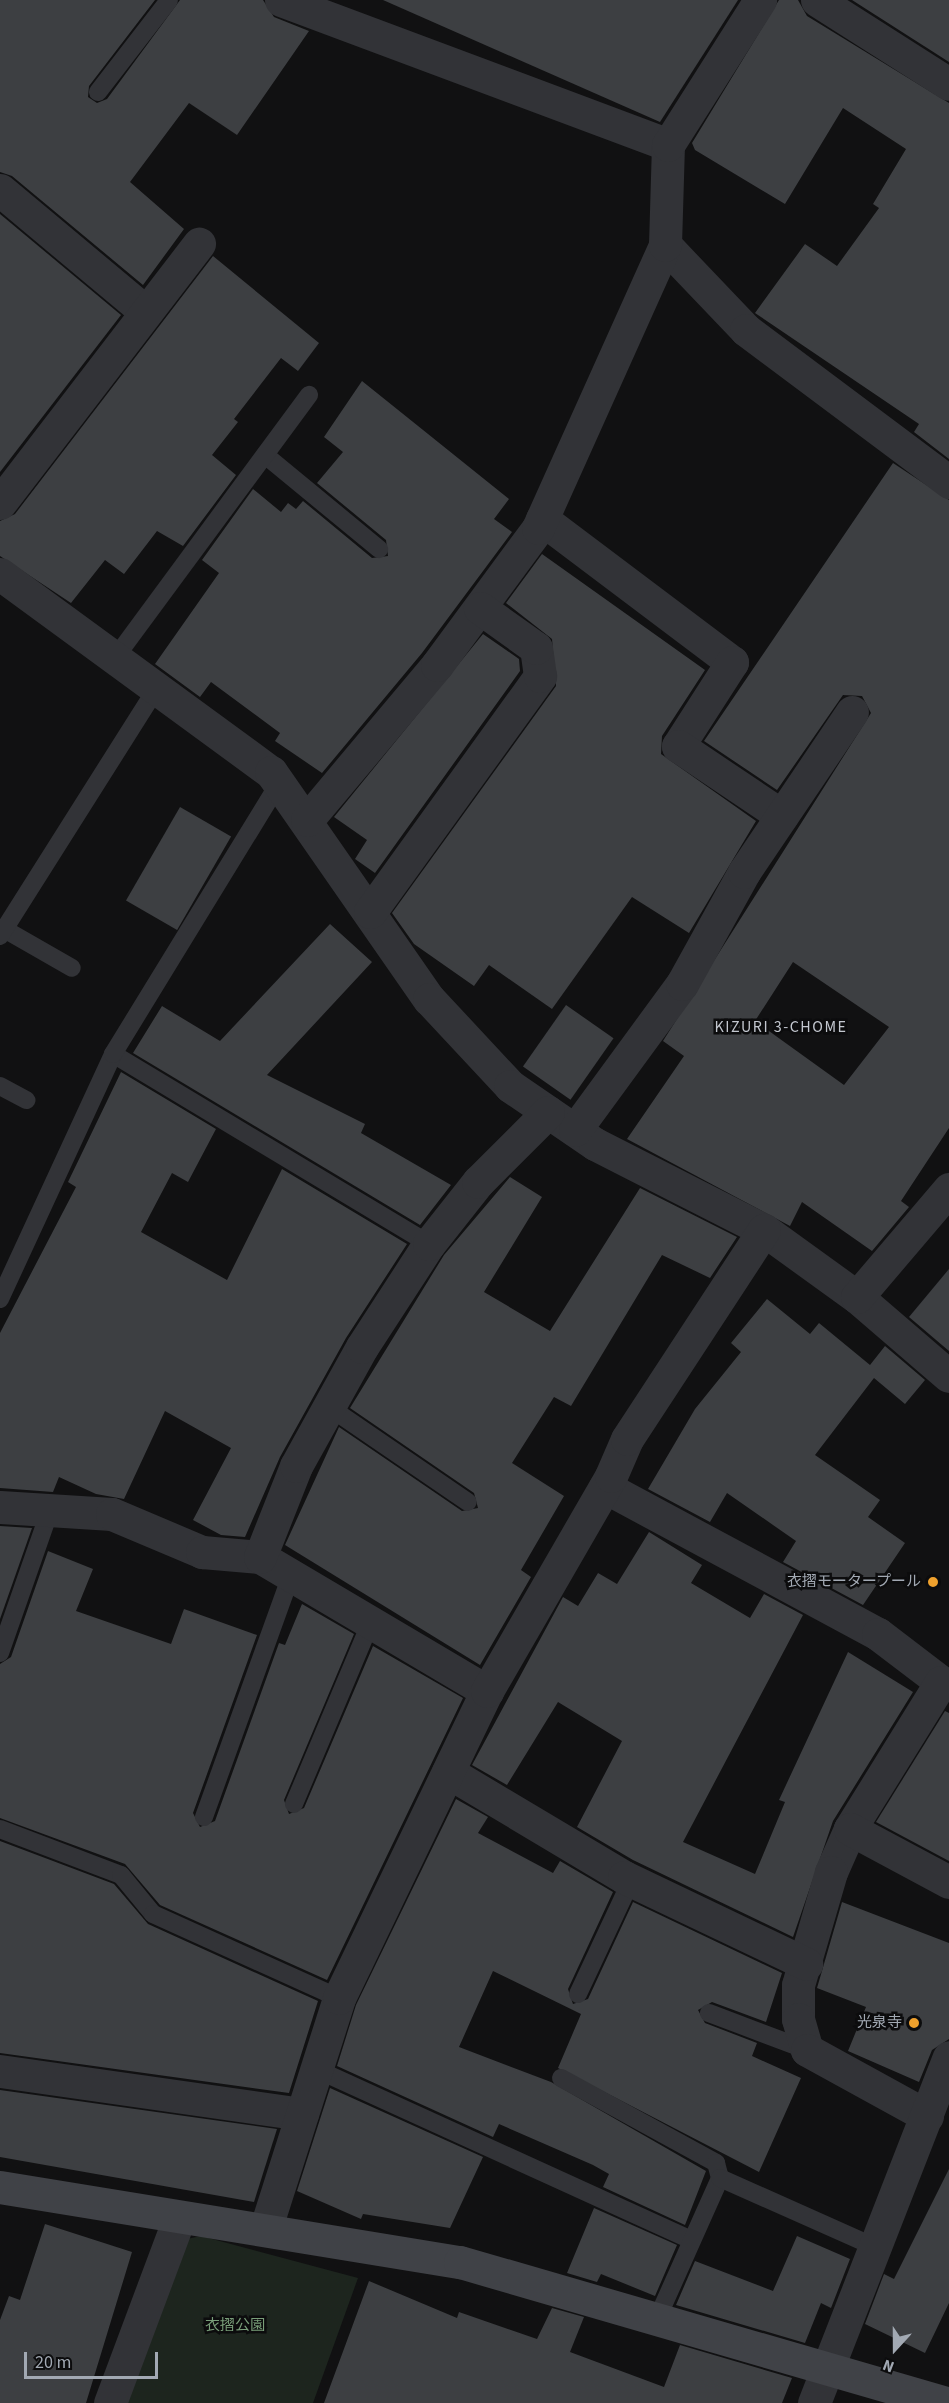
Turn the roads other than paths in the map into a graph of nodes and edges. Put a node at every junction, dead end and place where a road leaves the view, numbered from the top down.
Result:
1 (170, 0) edge
2 (281, 0) edge
3 (760, 0) edge
4 (816, 0) edge
5 (949, 84) edge
6 (98, 92) dead end
7 (668, 146) junction
8 (0, 190) edge
9 (199, 244) dead end
10 (665, 245) junction
11 (146, 312) junction
12 (309, 395) dead end
13 (265, 455) junction
14 (949, 482) edge
15 (0, 503) edge
16 (542, 519) junction
17 (380, 549) dead end
18 (4, 586) edge
19 (480, 608) junction
20 (115, 658) junction
21 (157, 688) junction
22 (852, 712) dead end
23 (279, 783) junction
24 (782, 816) junction
25 (307, 820) junction
26 (370, 912) junction
27 (2, 932) edge
28 (72, 968) dead end
29 (113, 1054) junction
30 (0, 1086) edge
31 (26, 1100) dead end
32 (548, 1112) junction
33 (575, 1130) junction
34 (949, 1189) edge
35 (764, 1230) junction
36 (429, 1244) junction
37 (857, 1297) junction
38 (0, 1299) edge
39 (949, 1376) edge
40 (329, 1407) junction
41 (605, 1487) junction
42 (468, 1502) dead end
43 (0, 1507) edge
44 (50, 1510) junction
45 (260, 1557) junction
46 (291, 1575) junction
47 (371, 1622) junction
48 (0, 1653) edge
49 (945, 1677) edge
50 (486, 1691) junction
51 (448, 1772) junction
52 (294, 1804) dead end
53 (204, 1817) dead end
54 (0, 1828) edge
55 (850, 1829) junction
56 (631, 1881) junction
57 (949, 1882) edge
58 (806, 1964) junction
59 (578, 1994) dead end
60 (339, 1998) junction
61 (709, 2013) dead end
62 (807, 2050) junction
63 (316, 2069) junction
64 (947, 2070) edge
65 (0, 2071) edge
66 (561, 2078) dead end
67 (302, 2114) junction
68 (927, 2115) junction
69 (720, 2178) junction
70 (0, 2187) edge
71 (179, 2218) junction
72 (266, 2227) junction
73 (692, 2240) junction
74 (875, 2247) junction
75 (657, 2319) junction
76 (826, 2368) junction
77 (110, 2403) edge
78 (814, 2403) edge
79 (946, 2403) edge

1 - 6 lane
2 - 7 street
3 - 7 street
4 - 5 street
7 - 10 street
8 - 11 street
9 - 11 street
10 - 14 street
10 - 16 street
11 - 15 street
12 - 13 lane
13 - 17 lane
13 - 20 lane
16 - 19 street
16 - 24 street
18 - 20 street
19 - 25 street
19 - 26 street
20 - 21 street
21 - 23 street
21 - 27 lane
22 - 24 street
23 - 25 street
23 - 29 lane
24 - 33 street
25 - 26 street
26 - 32 street
27 - 28 lane
29 - 36 lane
29 - 38 lane
30 - 31 lane
32 - 33 street
32 - 36 street
33 - 35 street
34 - 37 street
35 - 37 street
35 - 41 street
36 - 40 street
37 - 39 street
40 - 42 lane
40 - 45 street
41 - 49 street
41 - 50 street
43 - 44 street
44 - 45 street
44 - 48 lane
45 - 46 street
46 - 47 street
46 - 53 lane
47 - 50 street
47 - 52 lane
49 - 55 street
50 - 51 street
51 - 56 street
51 - 60 street
54 - 60 lane
55 - 57 street
55 - 58 street
56 - 58 street
56 - 59 lane
58 - 62 street
60 - 63 street
61 - 62 lane
62 - 68 street
63 - 67 street
63 - 73 lane
64 - 68 street
65 - 67 street
66 - 69 lane
67 - 72 street
68 - 74 street
69 - 73 lane
69 - 74 lane
70 - 71 street
71 - 72 street
71 - 77 street
72 - 75 street
73 - 75 lane
74 - 76 street
75 - 76 street
76 - 78 street
76 - 79 street

